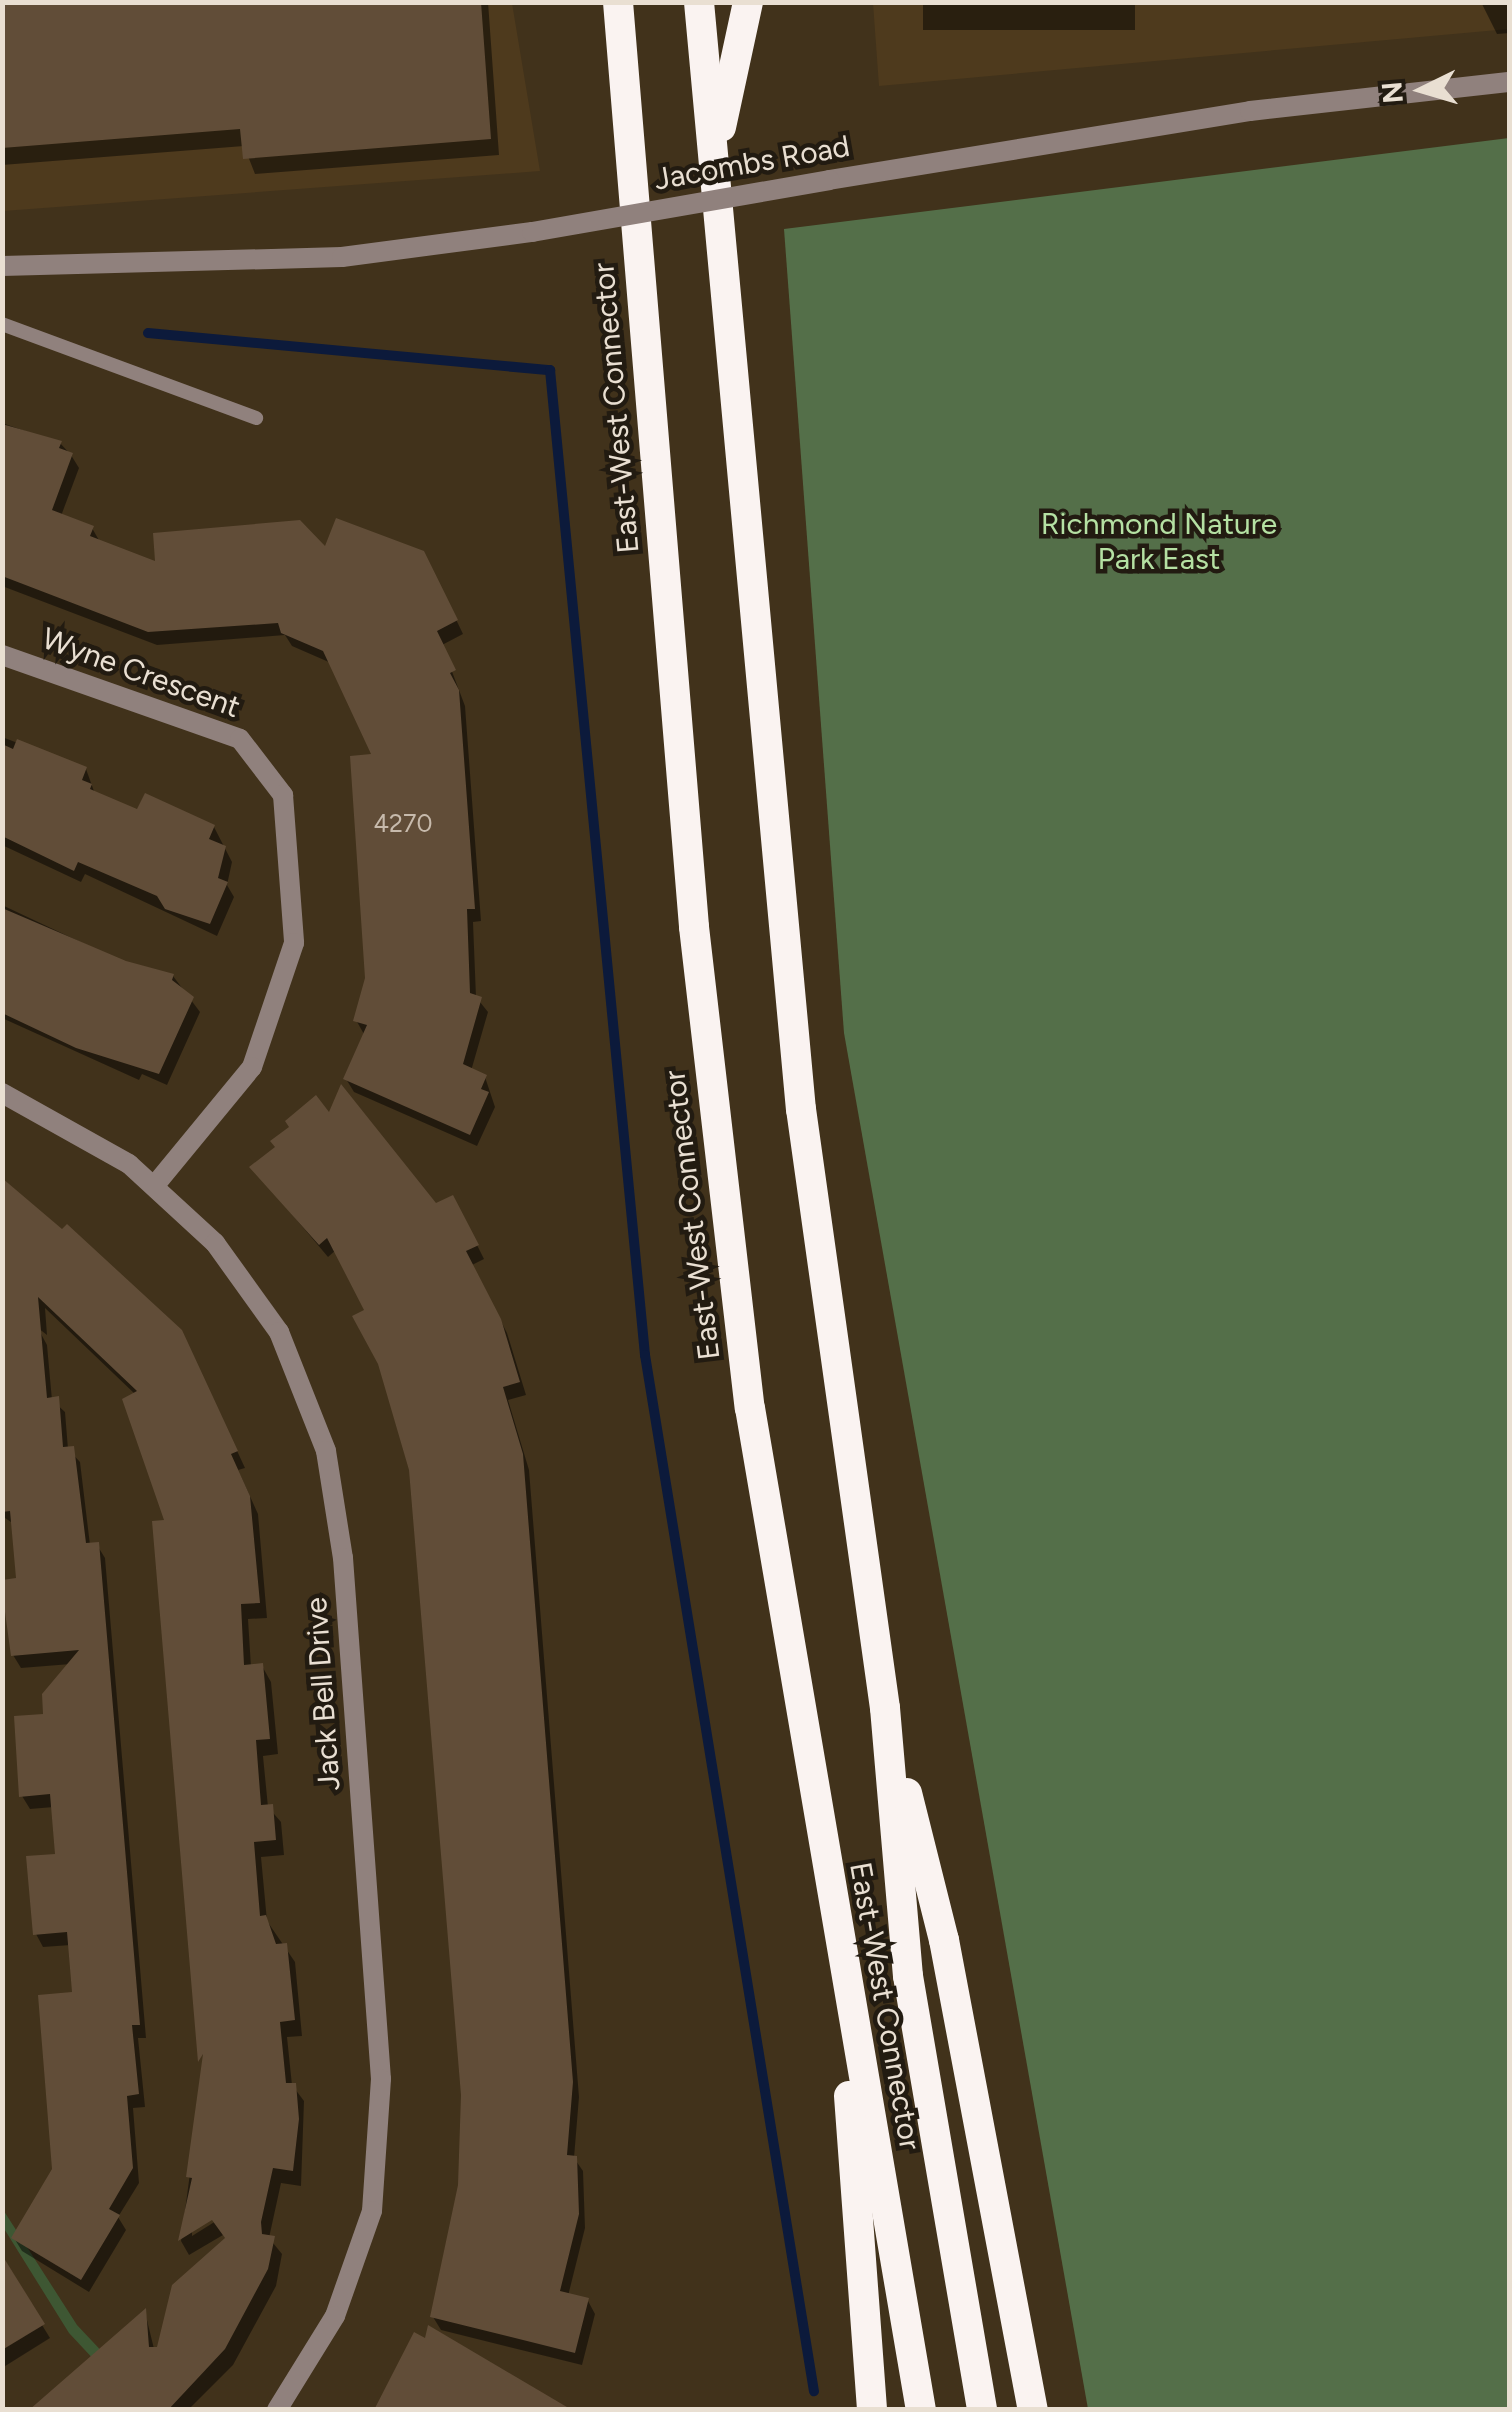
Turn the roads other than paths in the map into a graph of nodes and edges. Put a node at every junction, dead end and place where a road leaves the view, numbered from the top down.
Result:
1 (699, 2) edge
2 (748, 2) edge
3 (617, 10) edge
4 (1510, 82) edge
5 (716, 155) junction
6 (2, 266) edge
7 (2, 324) edge
8 (256, 418) dead end
9 (2, 655) edge
10 (2, 1092) edge
11 (156, 1184) junction
12 (886, 1708) junction
13 (848, 2003) junction
14 (277, 2410) edge
15 (872, 2410) edge
16 (921, 2410) edge
17 (982, 2410) edge
18 (1032, 2410) edge

1 - 5 highway, East-West Connector
2 - 5 highway
3 - 13 highway, East-West Connector
4 - 6 street, Jacombs Road, bridge
5 - 12 highway, East-West Connector
7 - 8 lane
9 - 11 street, Wyne Crescent
10 - 11 street, Jack Bell Drive
11 - 14 street, Jack Bell Drive
12 - 17 highway, East-West Connector
12 - 18 highway
13 - 15 highway
13 - 16 highway, East-West Connector

